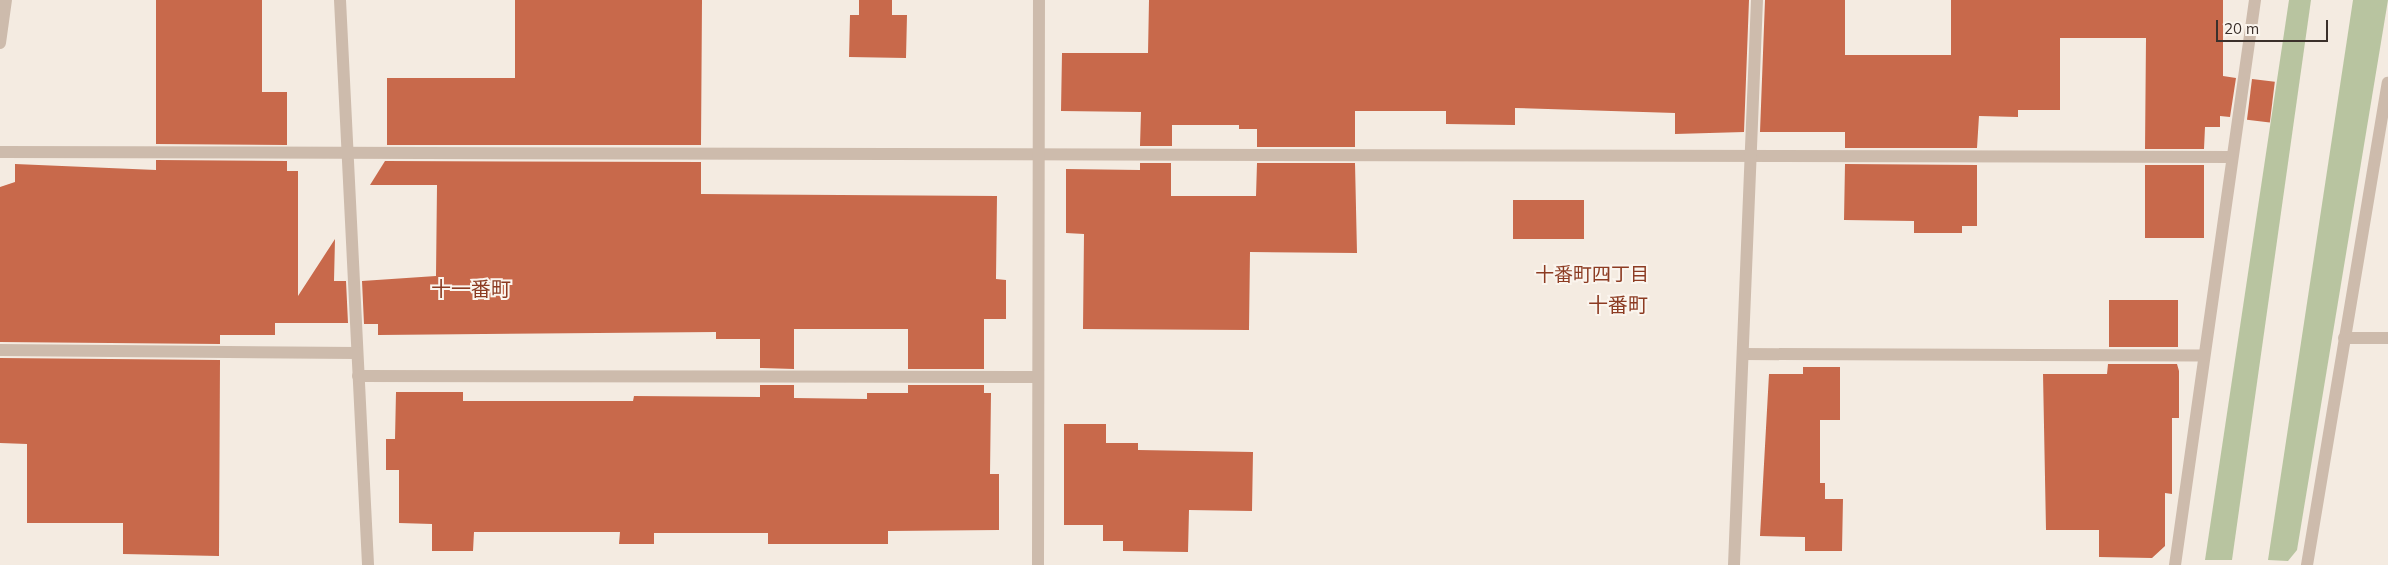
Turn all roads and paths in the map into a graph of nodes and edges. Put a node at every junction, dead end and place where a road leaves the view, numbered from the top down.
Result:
1 (6, 0) edge
2 (340, 0) edge
3 (1039, 0) edge
4 (1757, 0) edge
5 (2255, 0) edge
6 (0, 43) edge
7 (2388, 83) edge
8 (0, 152) edge
9 (348, 154) junction
10 (1039, 157) junction
11 (1751, 157) junction
12 (2232, 157) junction
13 (2344, 338) junction
14 (2388, 338) edge
15 (0, 350) edge
16 (357, 353) junction
17 (1743, 354) junction
18 (2204, 356) junction
19 (358, 376) junction
20 (1038, 377) junction
21 (368, 565) edge
22 (1038, 565) edge
23 (1734, 565) edge
24 (2175, 565) edge
25 (2307, 565) edge

1 - 6 street
2 - 9 street
3 - 10 street
4 - 11 street
5 - 12 street
7 - 13 street
8 - 9 street
9 - 10 street
9 - 16 street
10 - 11 street
10 - 20 street
11 - 12 street
11 - 17 street
12 - 18 street
13 - 14 street
13 - 25 street
15 - 16 street
16 - 19 street
17 - 18 street
17 - 23 street
18 - 24 street
19 - 20 street
19 - 21 street
20 - 22 street

